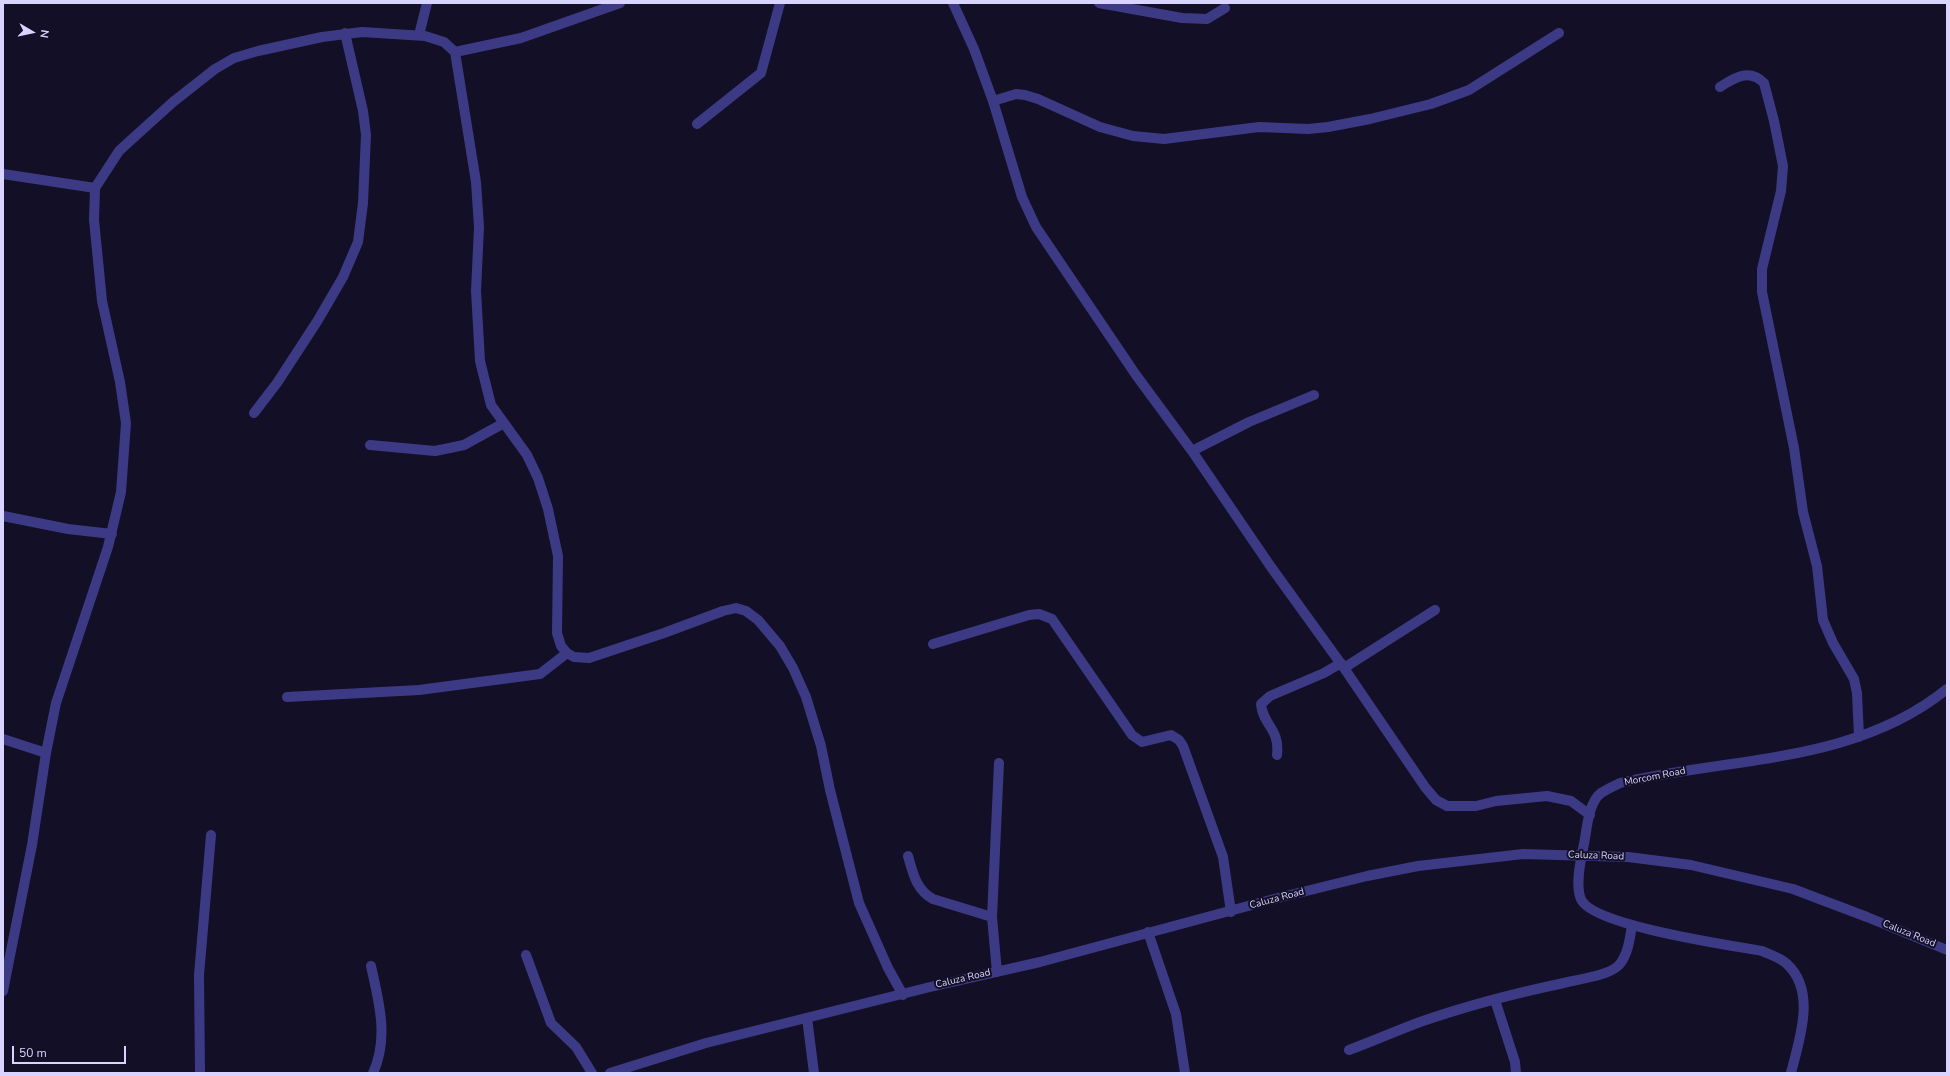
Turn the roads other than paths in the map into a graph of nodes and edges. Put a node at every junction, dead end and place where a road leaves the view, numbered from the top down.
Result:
1 (427, 3) edge
2 (620, 3) edge
3 (780, 3) edge
4 (953, 3) edge
5 (1099, 3) edge
6 (1225, 8) dead end
7 (345, 33) junction
8 (1560, 33) dead end
9 (418, 35) junction
10 (455, 52) junction
11 (1720, 87) dead end
12 (993, 101) junction
13 (697, 124) dead end
14 (3, 174) edge
15 (95, 188) junction
16 (1314, 395) dead end
17 (254, 413) dead end
18 (504, 423) junction
19 (370, 445) dead end
20 (1192, 451) junction
21 (3, 516) edge
22 (112, 534) junction
23 (1435, 610) dead end
24 (932, 644) dead end
25 (566, 653) junction
26 (1343, 665) junction
27 (1947, 689) edge
28 (288, 697) dead end
29 (1859, 737) junction
30 (3, 739) edge
31 (46, 753) junction
32 (1277, 755) dead end
33 (999, 763) dead end
34 (1590, 815) junction
35 (211, 835) dead end
36 (1582, 855) junction
37 (908, 856) dead end
38 (1231, 912) junction
39 (992, 916) junction
40 (1632, 925) junction
41 (1148, 932) junction
42 (1947, 950) edge
43 (526, 955) dead end
44 (371, 966) dead end
45 (997, 972) junction
46 (3, 991) edge
47 (903, 995) junction
48 (1495, 1000) junction
49 (807, 1018) junction
50 (1349, 1050) dead end
51 (200, 1073) edge
52 (373, 1073) edge
53 (592, 1073) edge
54 (610, 1073) edge
55 (814, 1073) edge
56 (1186, 1073) edge
57 (1516, 1073) edge
58 (1791, 1073) edge

1 - 9 street
2 - 10 street
3 - 13 street
4 - 12 street
5 - 6 street
7 - 9 street
7 - 15 street
7 - 17 street
8 - 12 street
9 - 10 street
10 - 18 street
11 - 29 street
12 - 20 street
14 - 15 street
15 - 22 street
16 - 20 street
18 - 19 street
18 - 25 street
20 - 26 street
21 - 22 street
22 - 31 street
23 - 26 street
24 - 38 street
25 - 28 street
25 - 47 street
26 - 32 street
26 - 34 street
27 - 29 street, Morcom Road
29 - 34 street, Morcom Road
30 - 31 street
31 - 46 street
33 - 39 street
34 - 36 street, Morcom Road
35 - 51 street
36 - 38 street, Caluza Road
36 - 40 street, Morcom Road
36 - 42 street, Caluza Road
37 - 39 street
38 - 41 street, Caluza Road
39 - 45 street
40 - 48 street
40 - 58 street, Morcom Road
41 - 45 street, Caluza Road
41 - 56 street
43 - 53 street
44 - 52 street
45 - 47 street, Caluza Road
47 - 49 street, Caluza Road
48 - 50 street
48 - 57 street
49 - 54 street, Caluza Road
49 - 55 street

